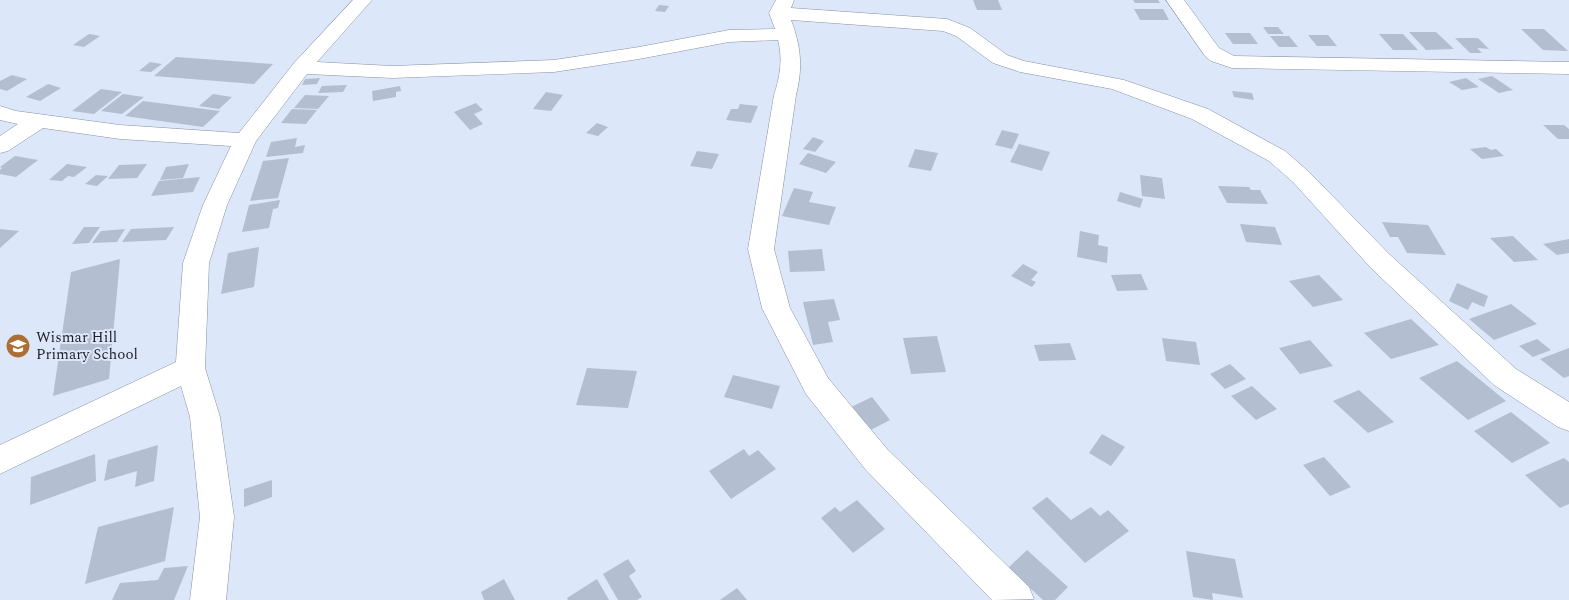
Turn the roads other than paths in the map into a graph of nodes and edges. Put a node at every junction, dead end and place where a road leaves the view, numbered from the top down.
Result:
1 (363, 0) edge
2 (1175, 0) edge
3 (784, 16) edge
4 (309, 58) junction
5 (1569, 68) edge
6 (0, 113) edge
7 (38, 121) junction
8 (245, 140) junction
9 (0, 146) edge
10 (190, 368) junction
11 (1569, 418) edge
12 (0, 460) edge
13 (1016, 599) edge
14 (208, 600) edge

1 - 4 street
2 - 5 street
3 - 4 street
3 - 11 street
3 - 13 street
4 - 8 street
6 - 7 street
7 - 8 street
7 - 9 street
8 - 10 street
10 - 12 street
10 - 14 street

